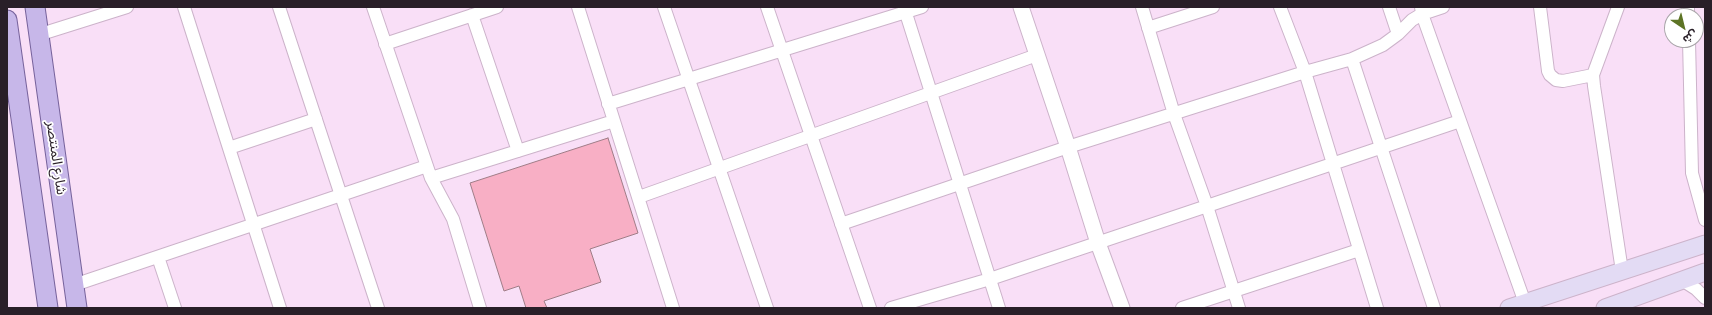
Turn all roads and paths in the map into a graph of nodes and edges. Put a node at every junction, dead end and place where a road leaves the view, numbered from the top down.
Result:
1 (35, 7) edge
2 (127, 7) edge
3 (184, 7) edge
4 (279, 7) edge
5 (373, 7) edge
6 (497, 7) edge
7 (578, 7) edge
8 (664, 7) edge
9 (767, 7) edge
10 (922, 7) edge
11 (1021, 7) edge
12 (1142, 7) edge
13 (1213, 7) edge
14 (1280, 7) edge
15 (1389, 7) edge
16 (1443, 7) edge
17 (1540, 7) edge
18 (1618, 7) edge
19 (905, 10) edge
20 (1422, 10) edge
21 (472, 15) junction
22 (7, 20) edge
23 (1148, 28) junction
24 (1398, 34) junction
25 (38, 35) junction
26 (385, 44) junction
27 (1689, 48) edge
28 (782, 50) junction
29 (9, 52) edge
30 (1037, 55) junction
31 (1352, 59) junction
32 (1306, 72) junction
33 (1593, 76) junction
34 (688, 79) junction
35 (931, 92) junction
36 (608, 104) junction
37 (1174, 114) junction
38 (316, 119) junction
39 (614, 121) junction
40 (1460, 121) junction
41 (811, 136) junction
42 (1068, 147) junction
43 (229, 148) junction
44 (1382, 148) junction
45 (518, 151) junction
46 (1333, 164) junction
47 (427, 166) junction
48 (719, 168) junction
49 (431, 178) junction
50 (960, 183) junction
51 (341, 195) junction
52 (638, 197) junction
53 (1207, 206) junction
54 (1705, 220) edge
55 (841, 224) junction
56 (253, 225) junction
57 (1098, 243) junction
58 (1705, 244) edge
59 (1359, 250) junction
60 (158, 257) junction
61 (1622, 270) junction
62 (1705, 272) edge
63 (990, 279) junction
64 (1682, 280) junction
65 (74, 285) junction
66 (1233, 291) junction
67 (1705, 298) edge
68 (1517, 306) edge
69 (48, 308) edge
70 (77, 308) edge
71 (175, 308) edge
72 (280, 308) edge
73 (378, 308) edge
74 (480, 308) edge
75 (673, 308) edge
76 (767, 308) edge
77 (870, 308) edge
78 (891, 308) edge
79 (999, 308) edge
80 (1122, 308) edge
81 (1182, 308) edge
82 (1239, 308) edge
83 (1376, 308) edge
84 (1434, 308) edge
85 (1605, 308) edge

1 - 25 main road, شارع المنتصر
2 - 25 street
3 - 43 street
4 - 38 street
5 - 26 street
6 - 21 street
7 - 36 street
8 - 34 street
9 - 28 street
10 - 19 street
11 - 30 street
12 - 23 street
13 - 23 street
14 - 32 street
15 - 24 street
16 - 20 street
17 - 33 street
18 - 33 street
19 - 28 street
19 - 35 street
20 - 24 street
20 - 40 street
21 - 26 street
21 - 45 street
22 - 29 main road, شارع المنتصر
23 - 37 street
24 - 31 street
25 - 65 main road, شارع المنتصر
26 - 47 street
27 - 54 street
28 - 34 street
28 - 41 street
29 - 69 main road, شارع المنتصر
30 - 35 street
30 - 42 street
31 - 32 street
31 - 44 street
32 - 37 street
32 - 46 street
33 - 61 street
34 - 36 street
34 - 48 street
35 - 41 street
35 - 50 street
36 - 39 street
37 - 42 street
37 - 53 street
38 - 43 street
38 - 51 street
39 - 45 street
39 - 52 street
40 - 44 street
40 - 68 street
41 - 48 street
41 - 55 street
42 - 50 street
42 - 57 street
43 - 56 street
44 - 46 street
44 - 84 street
45 - 49 street
46 - 53 street
46 - 59 street
47 - 49 street
47 - 51 street
48 - 52 street
48 - 76 street
49 - 74 street
50 - 55 street
50 - 63 street
51 - 56 street
51 - 73 street
52 - 75 street
53 - 57 street
53 - 66 street
55 - 77 street
56 - 60 street
56 - 72 street
57 - 63 street
57 - 80 street
58 - 61 main road
59 - 66 street
59 - 83 street
60 - 65 street
60 - 71 street
61 - 68 main road
62 - 64 main road
63 - 78 street
63 - 79 street
64 - 67 street
64 - 85 main road
65 - 70 main road, شارع المنتصر
66 - 81 street
66 - 82 street

